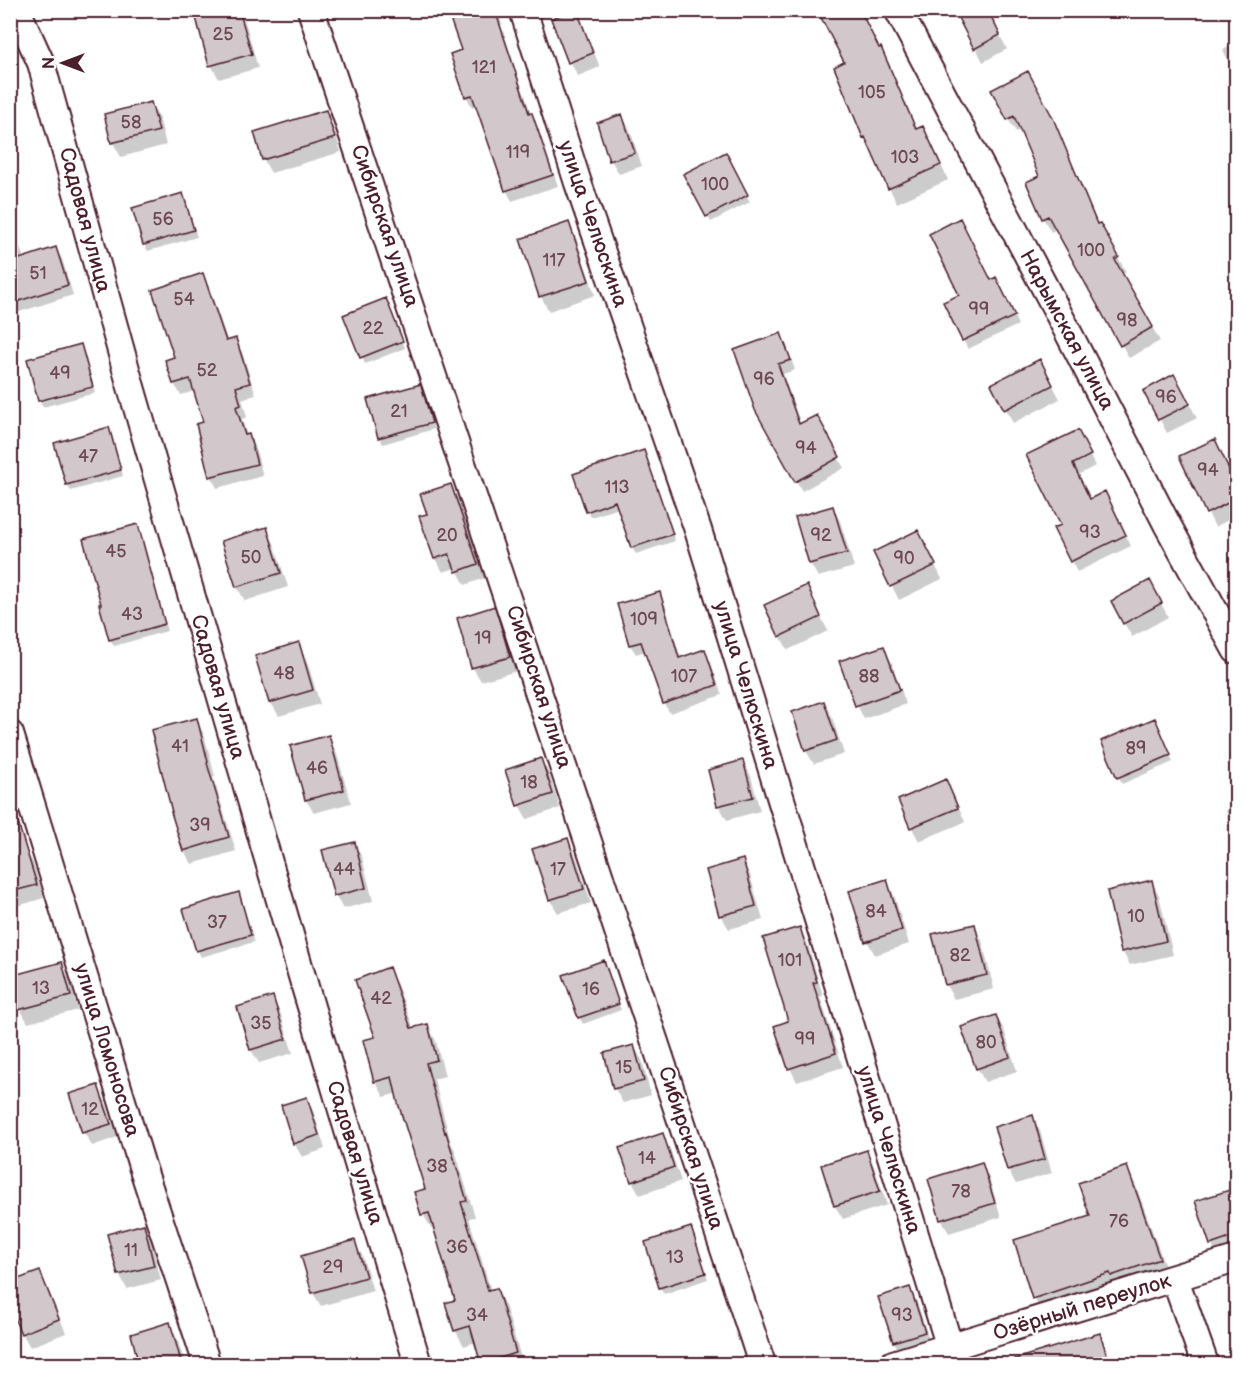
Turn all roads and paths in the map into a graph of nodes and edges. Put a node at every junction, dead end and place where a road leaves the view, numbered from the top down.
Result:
1 (17, 10) edge
2 (312, 10) edge
3 (523, 10) edge
4 (898, 10) edge
5 (1236, 650) edge
6 (10, 734) edge
7 (1236, 1259) edge
8 (1175, 1279) junction
9 (952, 1356) edge
10 (207, 1365) edge
11 (418, 1365) edge
12 (762, 1365) edge
13 (893, 1365) edge
14 (1205, 1365) edge

1 - 11 street, Садовая улица
2 - 12 street, Сибирская улица
3 - 9 street, улица Челюскина
4 - 5 street, Нарымская улица
6 - 10 street, улица Ломоносова
7 - 8 street, Озёрный переулок
8 - 9 street, Озёрный переулок
8 - 14 street
9 - 13 street, Озёрный переулок

